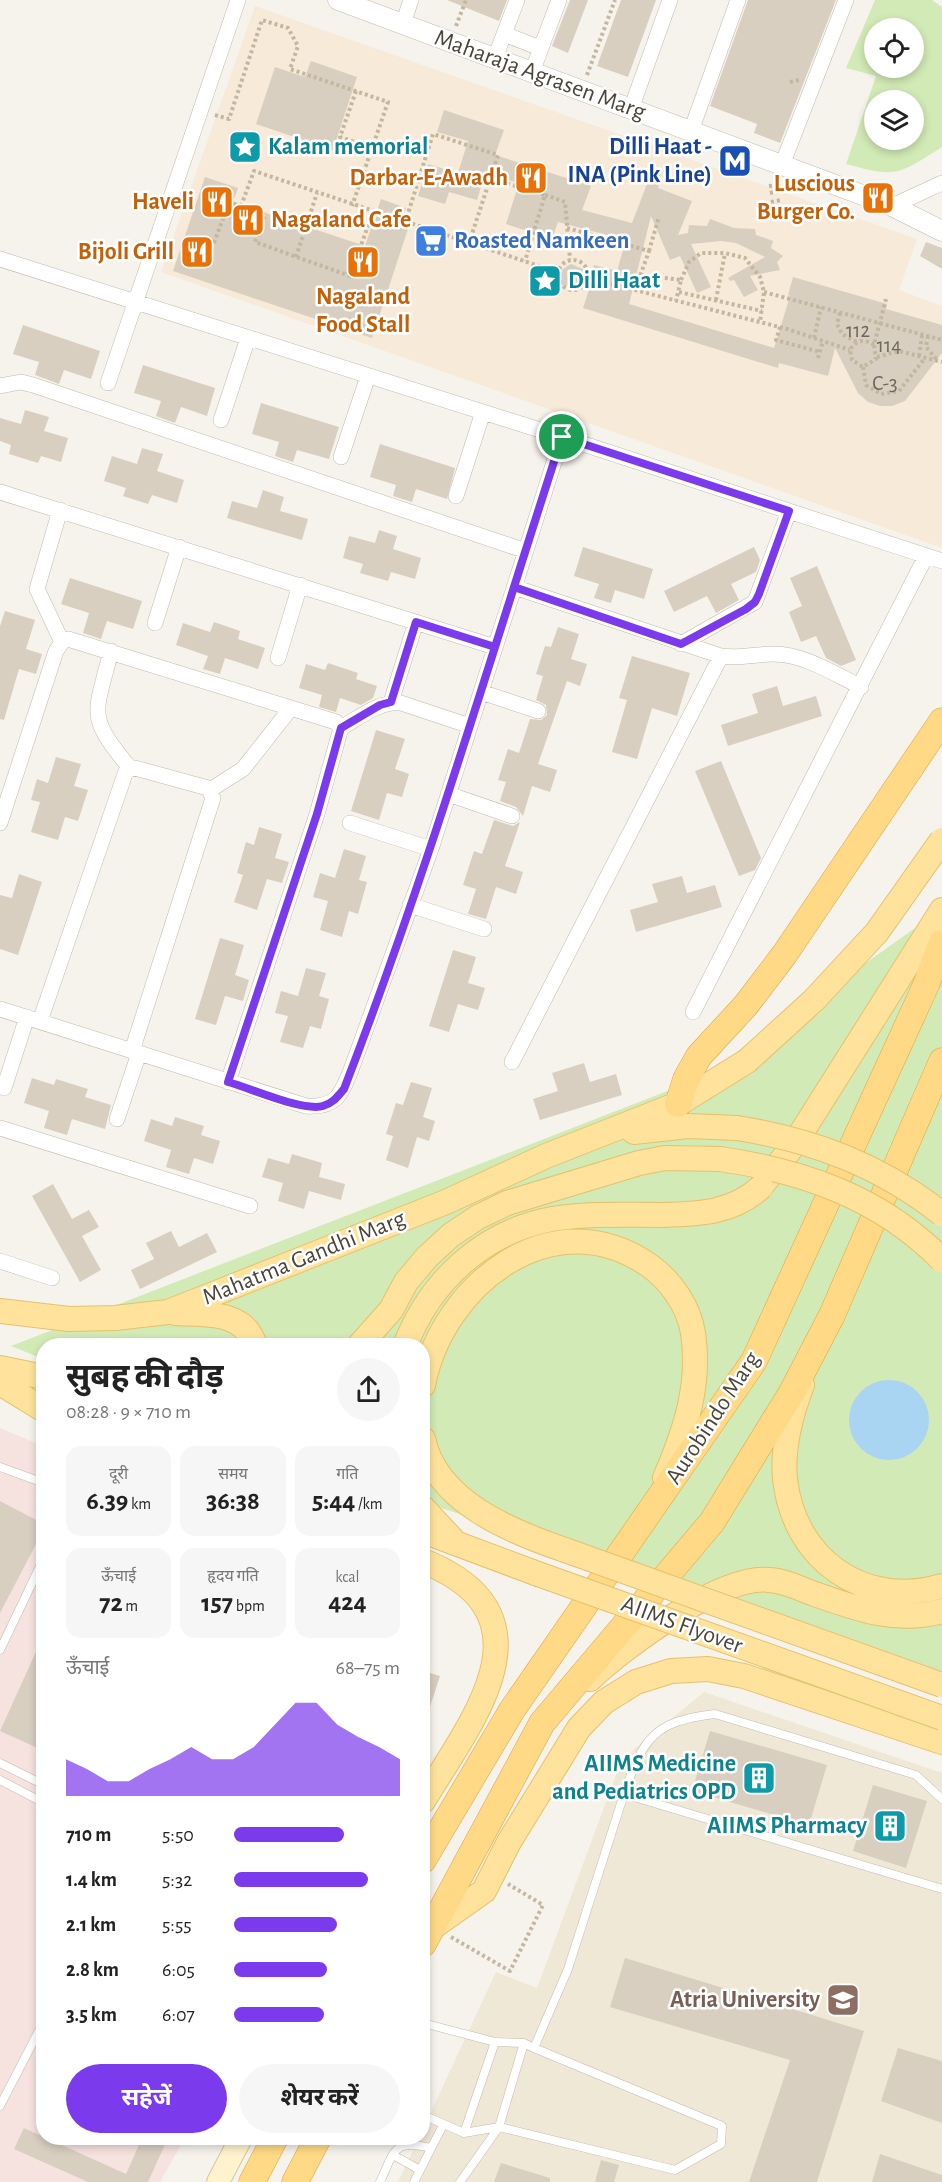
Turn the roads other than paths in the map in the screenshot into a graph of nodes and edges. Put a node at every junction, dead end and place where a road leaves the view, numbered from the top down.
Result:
1 (238, 0) edge
2 (338, 0) edge
3 (411, 0) edge
4 (517, 0) edge
5 (559, 0) edge
6 (670, 0) edge
7 (738, 0) edge
8 (846, 0) edge
9 (369, 5) edge
10 (403, 24) junction
11 (504, 34) junction
12 (540, 48) junction
13 (495, 58) junction
14 (531, 72) junction
15 (631, 109) junction
16 (691, 131) junction
17 (782, 165) junction
18 (942, 183) edge
19 (892, 206) junction
20 (942, 231) edge
21 (0, 259) edge
22 (135, 302) junction
23 (248, 338) junction
24 (368, 375) junction
25 (108, 383) dead end
26 (0, 386) edge
27 (483, 412) junction
28 (221, 420) dead end
29 (562, 437) junction
30 (341, 457) dead end
31 (0, 492) edge
32 (456, 496) dead end
33 (60, 510) junction
34 (789, 511) junction
35 (179, 547) junction
36 (526, 551) junction
37 (926, 556) junction
38 (942, 561) edge
39 (300, 585) junction
40 (514, 587) junction
41 (416, 622) junction
42 (155, 623) dead end
43 (62, 642) junction
44 (681, 644) junction
45 (495, 647) junction
46 (111, 651) junction
47 (721, 656) junction
48 (278, 658) dead end
49 (861, 687) junction
50 (481, 692) junction
51 (391, 702) junction
52 (291, 708) junction
53 (538, 711) dead end
54 (942, 721) edge
55 (470, 726) junction
56 (341, 728) junction
57 (130, 768) junction
58 (210, 790) junction
59 (448, 794) junction
60 (512, 816) dead end
61 (0, 823) edge
62 (350, 823) dead end
63 (942, 840) edge
64 (431, 849) junction
65 (410, 905) junction
66 (942, 910) edge
67 (484, 929) dead end
68 (942, 943) edge
69 (0, 1009) edge
70 (693, 1012) dead end
71 (34, 1019) junction
72 (135, 1052) junction
73 (942, 1061) edge
74 (512, 1062) dead end
75 (228, 1082) junction
76 (4, 1088) dead end
77 (678, 1104) junction
78 (117, 1119) dead end
79 (0, 1128) edge
80 (596, 1138) junction
81 (250, 1206) dead end
82 (942, 1214) edge
83 (942, 1260) edge
84 (0, 1261) edge
85 (52, 1278) dead end
86 (0, 1311) edge
87 (168, 1312) junction
88 (832, 1315) junction
89 (251, 1338) edge
90 (366, 1338) edge
91 (409, 1338) edge
92 (430, 1358) edge
93 (0, 1368) edge
94 (0, 1375) edge
95 (36, 1375) edge
96 (0, 1383) edge
97 (36, 1388) edge
98 (36, 1405) edge
99 (430, 1459) edge
100 (0, 1467) edge
101 (36, 1480) edge
102 (651, 1513) junction
103 (430, 1516) edge
104 (430, 1534) edge
105 (455, 1543) junction
106 (430, 1564) edge
107 (36, 1575) edge
108 (942, 1586) edge
109 (942, 1611) edge
110 (0, 1650) edge
111 (942, 1685) edge
112 (942, 1718) edge
113 (542, 1723) junction
114 (942, 1742) edge
115 (0, 1763) edge
116 (0, 1780) edge
117 (36, 1781) edge
118 (430, 1790) edge
119 (624, 1794) junction
120 (942, 1798) edge
121 (36, 1799) edge
122 (430, 1848) edge
123 (942, 1889) edge
124 (430, 1931) edge
125 (430, 1933) edge
126 (430, 2025) edge
127 (36, 2036) edge
128 (495, 2042) junction
129 (524, 2043) junction
130 (534, 2048) junction
131 (0, 2106) edge
132 (430, 2118) edge
133 (443, 2125) junction
134 (499, 2127) junction
135 (464, 2133) junction
136 (237, 2145) edge
137 (271, 2145) edge
138 (314, 2145) edge
139 (405, 2145) edge
140 (412, 2145) edge
141 (431, 2148) junction
142 (393, 2155) junction
143 (420, 2170) junction
144 (218, 2182) edge
145 (252, 2182) edge
146 (295, 2182) edge
147 (380, 2182) edge
148 (414, 2182) edge
149 (460, 2182) edge

1 - 22 street
2 - 9 street, Maharaja Agrasen Marg
3 - 10 street
4 - 11 street
5 - 12 street
6 - 15 street
7 - 16 street
8 - 17 street
9 - 10 street, Maharaja Agrasen Marg
10 - 13 street, Maharaja Agrasen Marg
11 - 12 street
11 - 13 street
12 - 14 street
13 - 14 street, Maharaja Agrasen Marg
14 - 15 street, Maharaja Agrasen Marg
15 - 16 street, Maharaja Agrasen Marg
16 - 17 street, Maharaja Agrasen Marg
17 - 19 street, Maharaja Agrasen Marg
18 - 19 street
19 - 20 street, Maharaja Agrasen Marg
21 - 22 street
22 - 23 street
22 - 25 street
23 - 24 street
23 - 28 street
24 - 27 street
24 - 30 street
26 - 36 street
27 - 29 street
27 - 32 street
29 - 34 street
29 - 36 street
31 - 33 street
33 - 35 street
33 - 43 street
34 - 37 street
34 - 44 street
35 - 39 street
35 - 42 street
36 - 40 street
37 - 38 street
37 - 49 street
39 - 41 street
39 - 48 street
40 - 44 street
40 - 45 street
41 - 45 street
41 - 51 street
43 - 46 street
43 - 61 street
44 - 47 street
45 - 50 street
46 - 52 street
46 - 57 street
47 - 49 street
47 - 74 street
49 - 70 street
50 - 53 street
50 - 55 street
51 - 55 street
51 - 56 street
52 - 56 street
52 - 58 street
54 - 77 highway
55 - 59 street
56 - 75 street
57 - 58 street
57 - 71 street
58 - 72 street
59 - 60 street
59 - 64 street
62 - 64 street
63 - 77 main road, bridge
64 - 65 street
65 - 67 street
65 - 75 street
66 - 91 main road, bridge
68 - 102 highway, Aurobindo Marg
69 - 71 street
71 - 72 street
71 - 76 street
72 - 75 street
72 - 78 street
73 - 88 highway
77 - 80 main road
79 - 81 street
80 - 82 main road, bridge
80 - 87 main road, Mahatma Gandhi Marg
83 - 90 main road, bridge
84 - 85 street
86 - 87 main road, Mahatma Gandhi Marg
87 - 89 main road
88 - 108 main road
88 - 113 highway
92 - 102 main road
93 - 95 main road
94 - 97 main road
96 - 98 main road
99 - 111 main road, bridge
100 - 101 lane
102 - 122 highway, Aurobindo Marg
103 - 105 main road
104 - 105 main road, AIIMS Flyover
105 - 112 main road, AIIMS Flyover, bridge
106 - 118 main road
107 - 110 lane
109 - 113 main road
113 - 124 highway
114 - 125 main road
115 - 117 lane
116 - 121 lane
119 - 120 lane
119 - 123 lane
119 - 130 lane
126 - 128 lane
127 - 131 lane
128 - 129 lane
128 - 135 lane
129 - 130 lane
129 - 134 lane
130 - 134 lane
132 - 133 lane
133 - 135 lane
133 - 141 lane
134 - 135 lane
134 - 149 lane
136 - 144 main road
137 - 145 highway
138 - 146 highway
139 - 142 lane
140 - 141 lane
141 - 143 lane
142 - 143 lane
142 - 147 lane
143 - 148 lane

